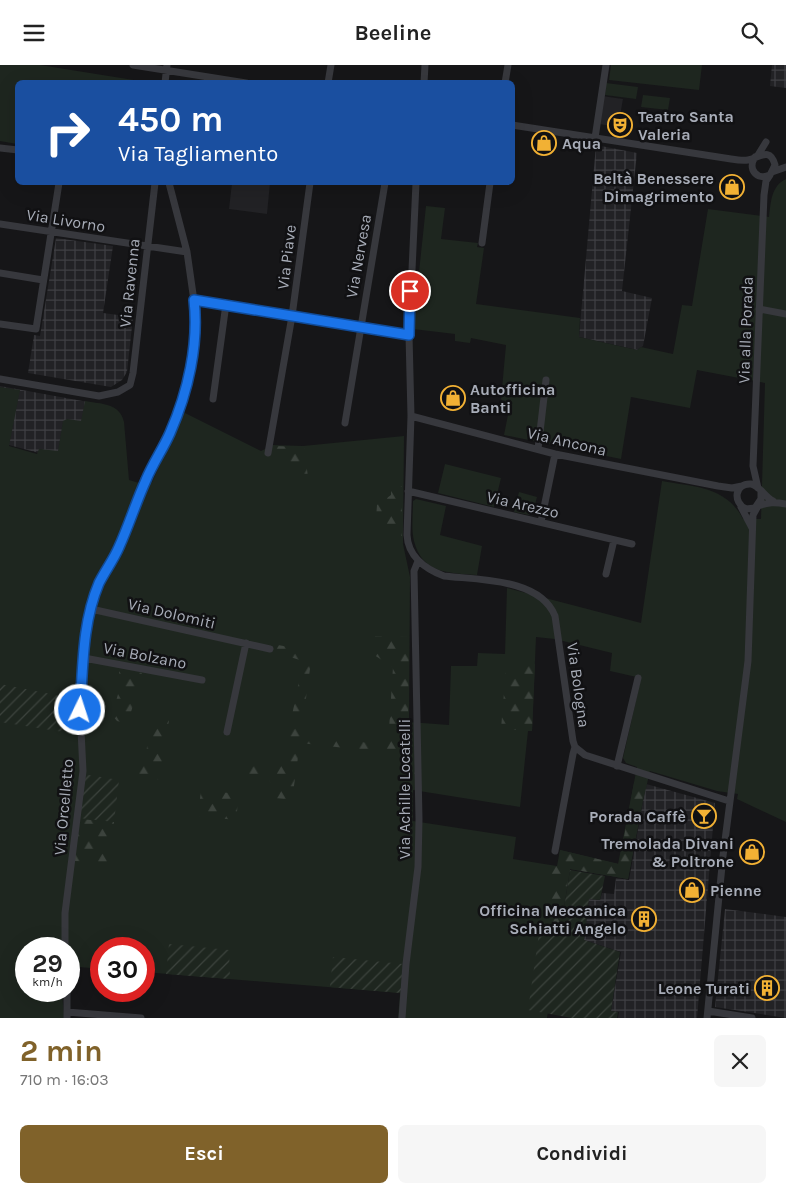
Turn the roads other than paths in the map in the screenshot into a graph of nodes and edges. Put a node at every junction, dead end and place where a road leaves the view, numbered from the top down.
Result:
1 (133, 65) edge
2 (331, 65) edge
3 (425, 65) edge
4 (508, 65) edge
5 (606, 65) edge
6 (167, 68) edge
7 (230, 80) edge
8 (328, 80) edge
9 (424, 80) edge
10 (506, 80) edge
11 (515, 125) edge
12 (595, 138) junction
13 (0, 148) edge
14 (15, 150) edge
15 (757, 156) junction
16 (731, 159) junction
17 (771, 159) junction
18 (786, 167) edge
19 (754, 173) junction
20 (771, 174) junction
21 (59, 185) edge
22 (155, 185) edge
23 (169, 185) edge
24 (310, 185) edge
25 (385, 185) edge
26 (416, 185) edge
27 (490, 185) edge
28 (764, 195) junction
29 (0, 223) edge
30 (51, 231) junction
31 (482, 243) dead end
32 (147, 246) junction
33 (188, 252) junction
34 (0, 273) edge
35 (43, 280) junction
36 (194, 300) junction
37 (226, 304) junction
38 (760, 309) junction
39 (786, 314) edge
40 (292, 317) junction
41 (0, 324) edge
42 (360, 327) junction
43 (409, 335) junction
44 (0, 379) edge
45 (546, 380) dead end
46 (213, 399) dead end
47 (411, 416) junction
48 (345, 423) dead end
49 (538, 449) junction
50 (268, 453) dead end
51 (555, 454) junction
52 (753, 466) junction
53 (718, 486) junction
54 (744, 486) junction
55 (760, 490) junction
56 (408, 491) junction
57 (775, 502) junction
58 (739, 503) junction
59 (786, 504) edge
60 (758, 506) junction
61 (541, 522) junction
62 (752, 529) junction
63 (614, 540) junction
64 (632, 545) dead end
65 (418, 561) junction
66 (606, 573) dead end
67 (91, 609) junction
68 (246, 643) junction
69 (270, 649) dead end
70 (84, 658) junction
71 (638, 678) dead end
72 (202, 680) dead end
73 (228, 732) dead end
74 (575, 747) junction
75 (617, 765) junction
76 (730, 800) junction
77 (555, 851) dead end
78 (65, 937) edge
79 (66, 1002) edge
80 (708, 1014) edge
81 (67, 1015) edge
82 (141, 1018) edge
83 (402, 1018) edge
84 (752, 1018) edge

1 - 6 street
2 - 8 street
3 - 9 street
4 - 10 street
5 - 12 street
6 - 7 street
11 - 12 street
12 - 16 street
13 - 14 street
15 - 16 street
15 - 17 street
15 - 17 street
15 - 19 street
16 - 19 street
17 - 18 street
17 - 20 street
18 - 20 street
19 - 20 street
19 - 28 street, Via alla Porada
20 - 28 street, Via alla Porada
21 - 30 street
22 - 32 street, Via Ravenna
23 - 33 street, Via Orcelletto
24 - 40 street, Via Piave
25 - 42 street, Via Nervesa
26 - 43 street
27 - 31 street
28 - 38 street, Via alla Porada
29 - 30 street, Via Livorno
30 - 32 street, Via Livorno
30 - 35 street
32 - 33 street, Via Livorno
32 - 44 street, Via Ravenna
33 - 36 street, Via Orcelletto
34 - 35 street
35 - 41 street
36 - 37 street
36 - 67 street, Via Orcelletto
37 - 40 street
37 - 46 street
38 - 39 street
38 - 52 street, Via alla Porada
40 - 42 street
40 - 50 street, Via Piave
42 - 43 street
42 - 48 street, Via Nervesa
43 - 47 street
45 - 49 street
47 - 49 street, Via Ancona
47 - 56 street
49 - 51 street, Via Ancona
51 - 53 street, Via Ancona
51 - 61 street
52 - 54 street, Via alla Porada
52 - 55 street, Via alla Porada
53 - 54 street, Via Ancona
53 - 58 street, Via Ancona
54 - 55 street
54 - 58 street
55 - 57 street
55 - 60 street
56 - 61 street, Via Arezzo
56 - 65 street
57 - 59 street
57 - 60 street
58 - 60 street
58 - 62 street
60 - 62 street
61 - 63 street, Via Arezzo
62 - 76 street
63 - 64 street, Via Arezzo
63 - 66 street
65 - 74 street, Via Bologna
65 - 83 street, Via Achille Locatelli
67 - 68 street, Via Dolomiti
67 - 70 street, Via Orcelletto
68 - 69 street, Via Dolomiti
68 - 73 street
70 - 72 street, Via Bolzano
70 - 78 street, Via Orcelletto
71 - 75 street
74 - 75 street, Via Bologna
74 - 77 street
75 - 76 street, Via Bologna
76 - 80 street
79 - 81 street
80 - 84 street
81 - 82 street

